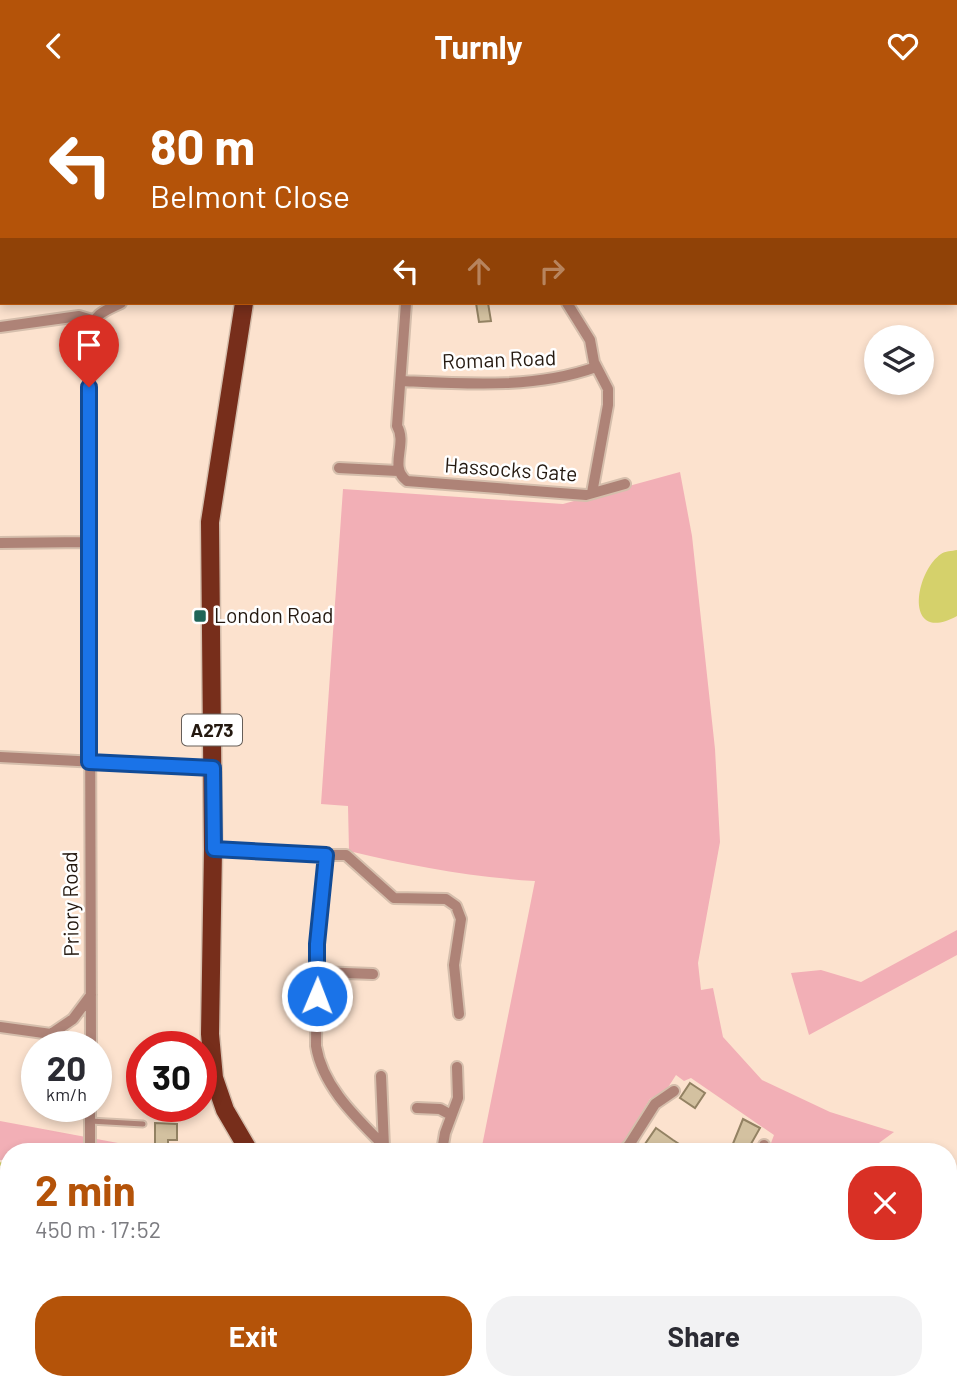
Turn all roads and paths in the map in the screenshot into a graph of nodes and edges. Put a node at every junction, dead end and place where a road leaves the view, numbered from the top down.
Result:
1 (116, 305) edge
2 (244, 305) edge
3 (406, 305) edge
4 (568, 305) edge
5 (92, 320) junction
6 (0, 327) edge
7 (596, 367) junction
8 (401, 381) junction
9 (339, 468) dead end
10 (398, 471) junction
11 (625, 484) dead end
12 (592, 493) junction
13 (87, 542) junction
14 (0, 543) edge
15 (0, 757) edge
16 (89, 762) junction
17 (213, 768) junction
18 (214, 849) junction
19 (326, 855) junction
20 (317, 972) junction
21 (373, 974) dead end
22 (91, 995) junction
23 (459, 1014) dead end
24 (0, 1027) edge
25 (29, 1031) edge
26 (55, 1031) edge
27 (90, 1031) edge
28 (457, 1067) dead end
29 (380, 1076) dead end
30 (674, 1091) dead end
31 (417, 1108) dead end
32 (451, 1115) junction
33 (90, 1122) edge
34 (108, 1122) edge
35 (143, 1124) dead end
36 (90, 1143) edge
37 (244, 1143) edge
38 (381, 1143) edge
39 (386, 1143) edge
40 (444, 1143) edge
41 (629, 1143) edge

1 - 5 street
2 - 17 main road, A273
3 - 8 street
4 - 7 street
5 - 6 street
5 - 13 street, Priory Road
7 - 8 street, Roman Road
7 - 12 street
8 - 10 street
9 - 10 street, Hassocks Gate
10 - 12 street, Hassocks Gate
11 - 12 street, Hassocks Gate
13 - 14 street
13 - 16 street, Priory Road
15 - 16 street
16 - 17 street
16 - 22 street, Priory Road
17 - 18 main road, A273
18 - 19 street
18 - 37 main road, A273
19 - 20 street
19 - 23 street
20 - 21 street
20 - 38 street
22 - 26 street
22 - 27 street, Priory Road
24 - 25 street
28 - 32 street
29 - 39 street
30 - 41 street
31 - 32 street
32 - 40 street
33 - 36 street
34 - 35 lane

